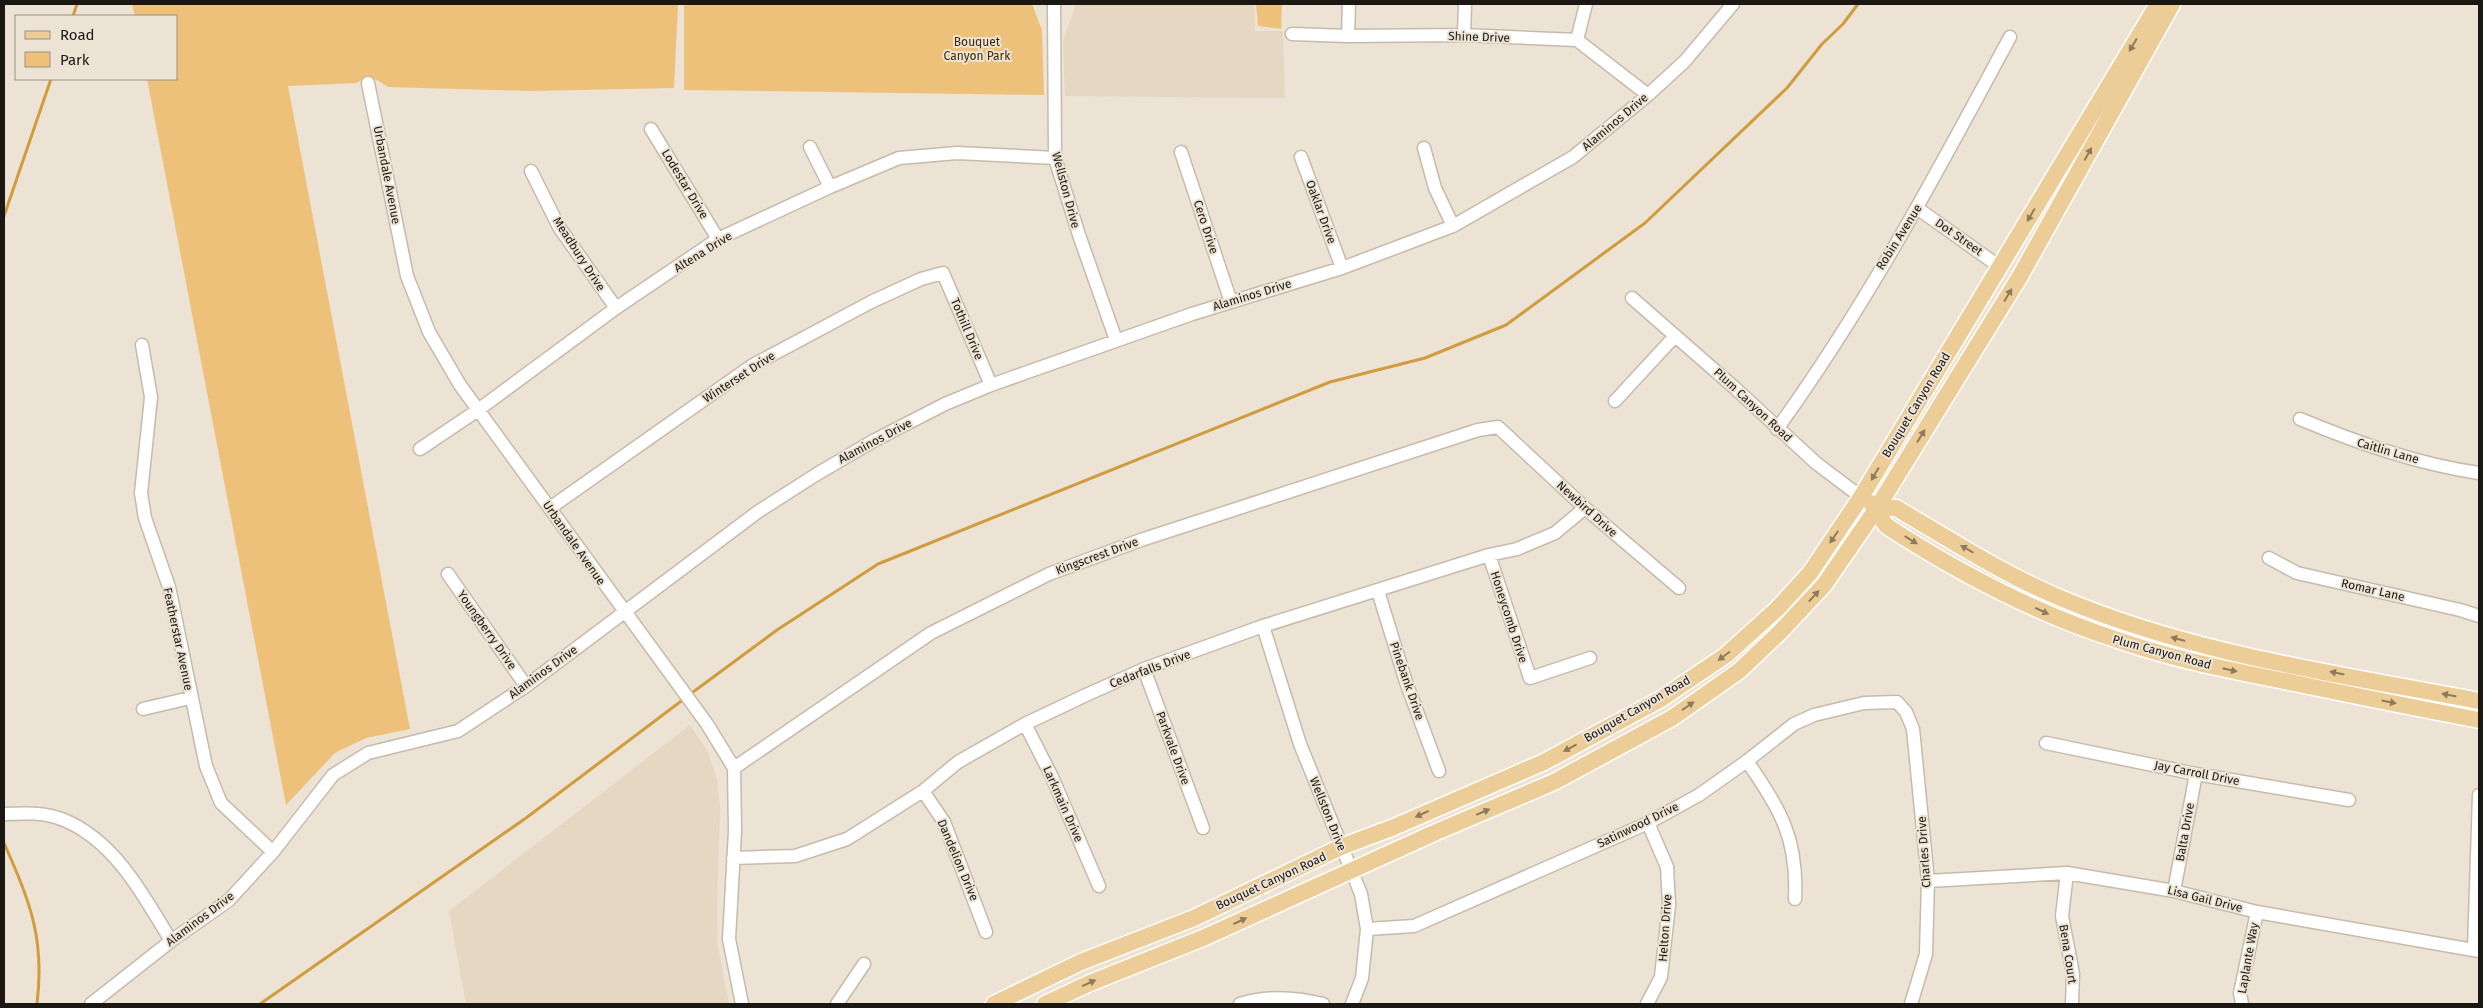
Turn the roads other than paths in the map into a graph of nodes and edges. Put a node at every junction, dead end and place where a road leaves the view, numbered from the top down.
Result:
1 (1054, 4) edge
2 (1349, 4) edge
3 (1465, 4) edge
4 (1586, 4) edge
5 (1733, 4) edge
6 (2158, 4) edge
7 (2172, 4) edge
8 (1292, 34) dead end
9 (1464, 35) junction
10 (1348, 36) junction
11 (2010, 37) dead end
12 (1577, 40) junction
13 (368, 83) dead end
14 (1648, 95) junction
15 (651, 129) dead end
16 (810, 147) dead end
17 (1424, 148) dead end
18 (1181, 152) dead end
19 (1301, 157) dead end
20 (1055, 158) junction
21 (531, 171) dead end
22 (2048, 186) junction
23 (830, 187) junction
24 (2065, 196) junction
25 (1918, 208) junction
26 (1453, 226) junction
27 (718, 240) junction
28 (2000, 267) junction
29 (1342, 268) junction
30 (943, 273) joint
31 (1632, 298) dead end
32 (1231, 302) junction
33 (1976, 307) junction
34 (616, 308) junction
35 (1675, 336) junction
36 (1983, 337) junction
37 (1116, 340) junction
38 (142, 345) dead end
39 (991, 385) junction
40 (1615, 401) dead end
41 (478, 410) junction
42 (2300, 419) dead end
43 (1498, 427) joint
44 (1777, 429) junction
45 (420, 449) dead end
46 (2479, 473) edge
47 (1861, 497) junction
48 (550, 508) junction
49 (1585, 508) junction
50 (1877, 508) junction
51 (1489, 555) junction
52 (2269, 558) dead end
53 (448, 574) dead end
54 (1679, 588) dead end
55 (1378, 591) junction
56 (624, 613) junction
57 (2479, 616) edge
58 (1263, 626) junction
59 (1590, 658) dead end
60 (1144, 669) junction
61 (526, 686) junction
62 (190, 698) junction
63 (2479, 701) edge
64 (1897, 702) joint
65 (143, 709) dead end
66 (2479, 720) edge
67 (1025, 724) junction
68 (2046, 743) dead end
69 (1747, 761) junction
70 (734, 768) junction
71 (1439, 771) dead end
72 (2196, 774) junction
73 (923, 791) junction
74 (2479, 795) edge
75 (2350, 800) dead end
76 (4, 814) edge
77 (1648, 823) junction
78 (1202, 828) dead end
79 (2479, 835) edge
80 (1341, 848) junction
81 (273, 852) junction
82 (733, 858) junction
83 (1352, 870) junction
84 (2066, 873) junction
85 (1928, 881) junction
86 (1099, 886) dead end
87 (2174, 891) junction
88 (1795, 899) dead end
89 (2257, 912) junction
90 (1368, 929) junction
91 (986, 932) dead end
92 (171, 941) junction
93 (2477, 950) edge
94 (864, 964) dead end
95 (91, 1004) edge
96 (742, 1004) edge
97 (837, 1004) edge
98 (994, 1004) edge
99 (1045, 1004) edge
100 (1240, 1004) edge
101 (1323, 1004) edge
102 (1352, 1004) edge
103 (1647, 1004) edge
104 (1911, 1004) edge
105 (2072, 1004) edge
106 (2242, 1004) edge

1 - 20 street, Wellston Drive
2 - 10 street
3 - 9 street
4 - 12 street
5 - 14 street, Alaminos Drive
6 -> 22 main road, Bouquet Canyon Road
24 -> 7 main road, Bouquet Canyon Road
8 - 10 street, Shine Drive
9 - 10 street, Shine Drive
9 - 12 street, Shine Drive
11 - 25 street, Robin Avenue
12 - 14 street
13 - 41 street, Urbandale Avenue
14 - 26 street, Alaminos Drive
15 - 27 street, Lodestar Drive
16 - 23 street
17 - 26 street
18 - 32 street, Cero Drive
19 - 29 street, Oaklar Drive
20 - 23 street, Altena Drive
20 - 37 street, Wellston Drive
21 - 34 street, Meadbury Drive
22 - 24 main road
22 -> 28 main road, Bouquet Canyon Road
23 - 27 street, Altena Drive
36 -> 24 main road, Bouquet Canyon Road
25 - 28 street, Dot Street
25 - 44 street, Robin Avenue
26 - 29 street, Alaminos Drive
27 - 34 street, Altena Drive
28 - 33 main road, Bouquet Canyon Road
29 - 32 street, Alaminos Drive
30 - 39 street, Tothill Drive
30 - 48 street, Winterset Drive
31 - 35 street, Plum Canyon Road
32 - 37 street, Alaminos Drive
33 - 36 main road
33 -> 47 main road, Bouquet Canyon Road
34 - 41 street, Altena Drive
35 - 40 street
35 - 44 street, Plum Canyon Road
50 -> 36 main road, Bouquet Canyon Road
37 - 39 street, Alaminos Drive
38 - 62 street, Featherstar Avenue
39 - 56 street, Alaminos Drive
41 - 45 street, Altena Drive
41 - 48 street, Urbandale Avenue
42 - 46 street, Caitlin Lane
43 - 49 street, Newbird Drive
43 - 70 street, Kingscrest Drive
44 - 47 street, Plum Canyon Road
47 - 50 main road, Plum Canyon Road
47 -> 80 main road, Bouquet Canyon Road
48 - 56 street, Urbandale Avenue
49 - 51 street, Cedarfalls Drive
49 - 54 street, Newbird Drive
63 -> 50 main road, Plum Canyon Road
50 -> 66 main road, Plum Canyon Road
83 -> 50 main road, Bouquet Canyon Road
51 - 55 street, Cedarfalls Drive
51 - 59 street, Honeycomb Drive
52 - 57 street, Romar Lane
53 - 61 street, Youngberry Drive
55 - 58 street, Cedarfalls Drive
55 - 71 street, Pinebank Drive
56 - 61 street, Alaminos Drive
56 - 70 street, Urbandale Avenue
58 - 60 street, Cedarfalls Drive
58 - 80 street, Wellston Drive
60 - 67 street, Cedarfalls Drive
60 - 78 street, Parkvale Drive
61 - 81 street, Alaminos Drive
62 - 65 street
62 - 81 street, Featherstar Avenue
64 - 69 street, Satinwood Drive
64 - 85 street, Charles Drive
67 - 73 street, Cedarfalls Drive
67 - 86 street, Larkmain Drive
68 - 72 street, Jay Carroll Drive
69 - 77 street, Satinwood Drive
69 - 88 street
70 - 82 street
72 - 75 street, Jay Carroll Drive
72 - 87 street, Balta Drive
73 - 82 street, Cedarfalls Drive
73 - 91 street, Dandelion Drive
74 - 79 street
76 - 92 street
77 - 90 street, Satinwood Drive
77 - 103 street, Helton Drive
79 - 93 street
80 - 83 street, Wellston Drive
80 - 98 main road, Bouquet Canyon Road
81 - 92 street, Alaminos Drive
82 - 96 street
83 - 90 street, Wellston Drive
99 -> 83 main road, Bouquet Canyon Road
84 - 85 street, Lisa Gail Drive
84 - 87 street, Lisa Gail Drive
84 - 105 street, Bena Court
85 - 104 street, Charles Drive
87 - 89 street, Lisa Gail Drive
89 - 93 street, Lisa Gail Drive
89 - 106 street, Laplante Way
90 - 102 street, Wellston Drive
92 - 95 street, Alaminos Drive
94 - 97 street
100 - 101 street

